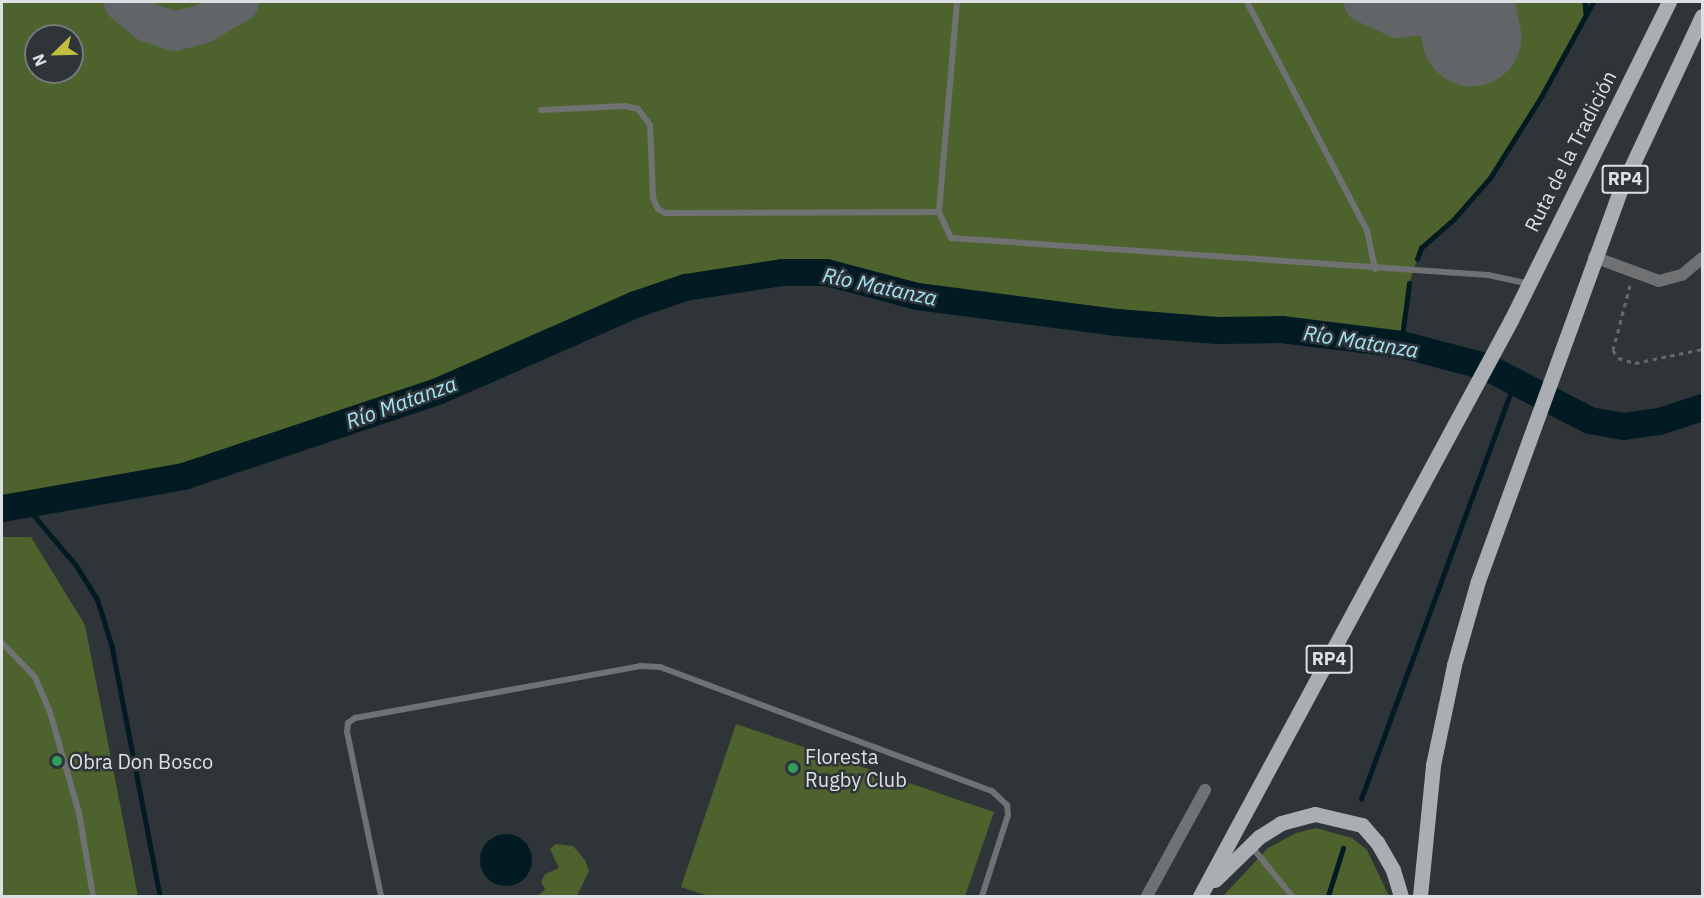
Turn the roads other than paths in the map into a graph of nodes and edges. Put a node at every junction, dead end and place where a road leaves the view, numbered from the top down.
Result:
1 (957, 2) edge
2 (1247, 2) edge
3 (1669, 2) edge
4 (1702, 16) edge
5 (541, 110) dead end
6 (939, 212) junction
7 (1594, 257) junction
8 (1702, 258) edge
9 (1376, 268) junction
10 (1527, 283) junction
11 (2, 643) edge
12 (1205, 790) dead end
13 (1250, 844) junction
14 (93, 897) edge
15 (381, 897) edge
16 (982, 897) edge
17 (1147, 897) edge
18 (1200, 897) edge
19 (1292, 897) edge
20 (1401, 897) edge
21 (1420, 897) edge

1 - 6 lane
2 - 9 lane
3 - 10 main road, Ruta de la Tradición / RP4
4 - 7 main road, RP4
5 - 6 lane
6 - 9 lane
7 - 8 street
7 - 21 main road, RP4
9 - 10 lane
10 - 18 main road, Ruta de la Tradición / RP4
11 - 14 lane
12 - 17 street
13 - 18 main road
13 - 19 lane
13 - 20 main road
15 - 16 lane

